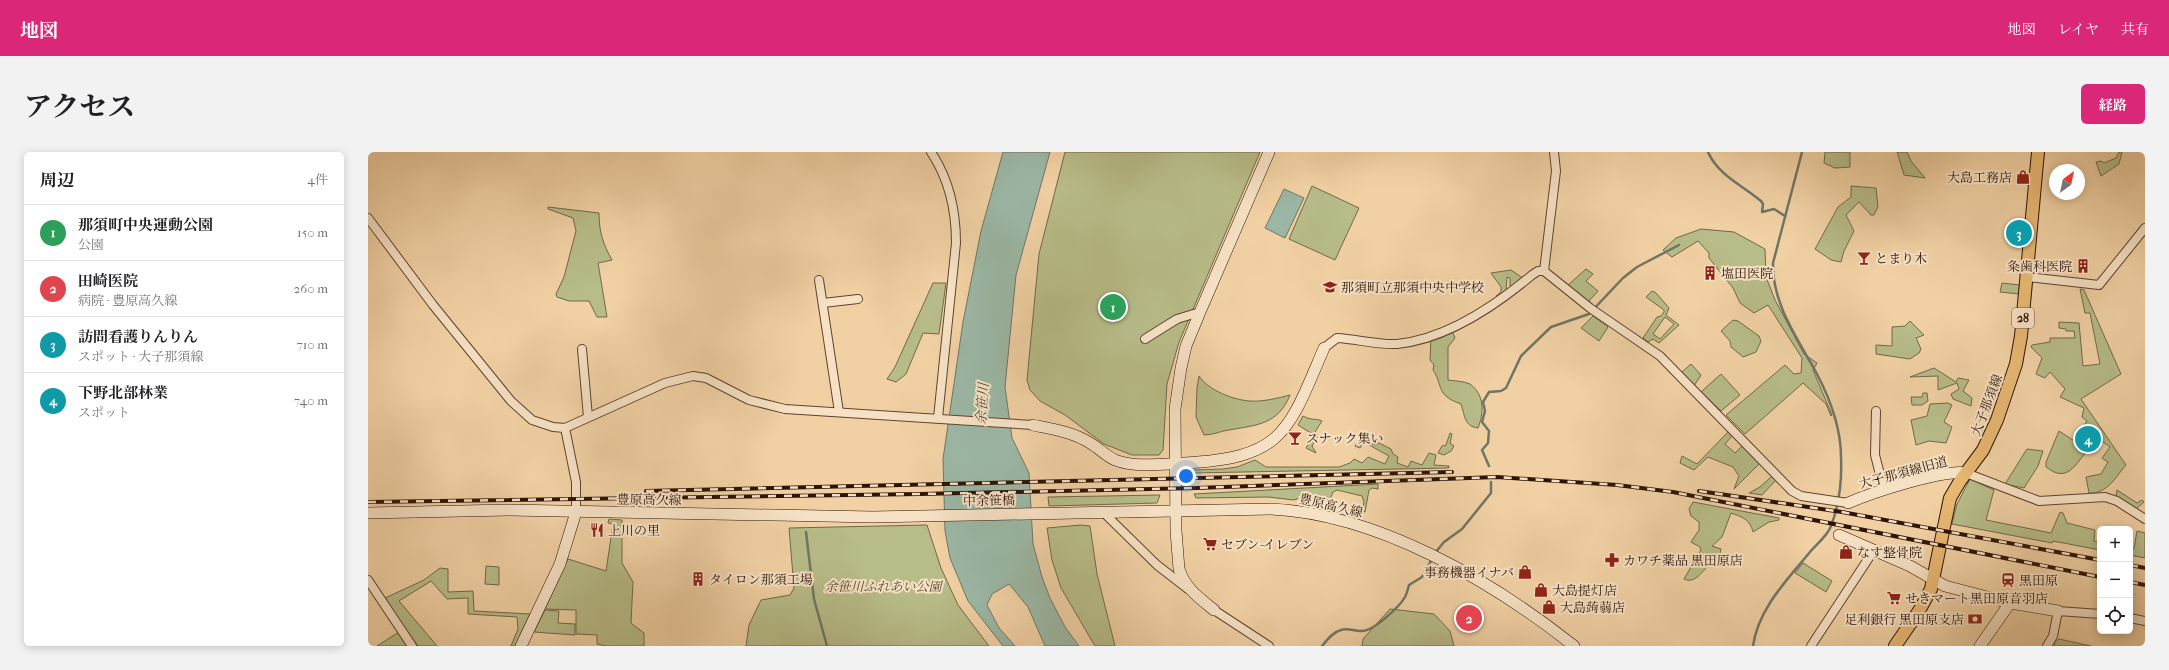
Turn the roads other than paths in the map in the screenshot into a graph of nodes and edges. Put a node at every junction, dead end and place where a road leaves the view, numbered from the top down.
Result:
1 (931, 152) edge
2 (1270, 152) edge
3 (1554, 152) edge
4 (2038, 152) edge
5 (368, 218) edge
6 (2145, 228) edge
7 (1544, 271) junction
8 (2028, 277) junction
9 (819, 280) dead end
10 (858, 299) dead end
11 (823, 303) junction
12 (1200, 312) junction
13 (1145, 339) dead end
14 (1324, 348) joint
15 (582, 349) dead end
16 (1876, 411) dead end
17 (839, 412) junction
18 (588, 417) junction
19 (938, 418) junction
20 (1033, 425) joint
21 (565, 428) junction
22 (1175, 463) junction
23 (1966, 473) junction
24 (1884, 490) junction
25 (1846, 502) joint
26 (1176, 510) junction
27 (576, 512) junction
28 (368, 513) edge
29 (1104, 513) junction
30 (1050, 514) joint
31 (929, 515) joint
32 (2145, 519) edge
33 (1839, 535) dead end
34 (1874, 550) junction
35 (368, 580) edge
36 (1933, 580) junction
37 (1190, 590) junction
38 (2010, 603) junction
39 (1214, 610) joint
40 (2058, 611) junction
41 (2097, 614) edge
42 (2133, 619) edge
43 (2145, 621) edge
44 (412, 646) edge
45 (521, 646) edge
46 (1269, 646) edge
47 (1574, 646) edge
48 (1811, 646) edge
49 (1895, 646) edge
50 (1980, 646) edge
51 (2047, 646) edge

1 - 19 street
2 - 12 street
3 - 7 street
4 - 8 main road, 大子那須線 / 28
5 - 21 street
6 - 8 street
7 - 14 street
7 - 25 street
8 - 23 main road, 大子那須線 / 28
9 - 11 street
10 - 11 street
11 - 17 street
12 - 13 street
12 - 22 street
14 - 22 street
15 - 18 street
16 - 24 street
17 - 18 street
17 - 19 street
18 - 21 street
19 - 20 street
20 - 22 street
21 - 27 street
22 - 26 street
23 - 24 street, 大子那須線旧道
23 - 32 street
23 - 36 main road, 大子那須線 / 28
24 - 25 street, 大子那須線旧道
26 - 29 street, 豊原高久線
26 - 37 street
26 - 47 street, 豊原高久線
27 - 28 street, 豊原高久線
27 - 31 street, 豊原高久線
27 - 45 street
29 - 30 street, 豊原高久線
29 - 37 street
30 - 31 street, 中余笹橋
33 - 34 street
34 - 36 street
34 - 48 street
35 - 44 street
36 - 38 street
36 - 49 main road, 大子那須線 / 28
37 - 39 street
38 - 40 street
38 - 50 street
39 - 46 street
40 - 41 street
40 - 51 street
42 - 43 street

